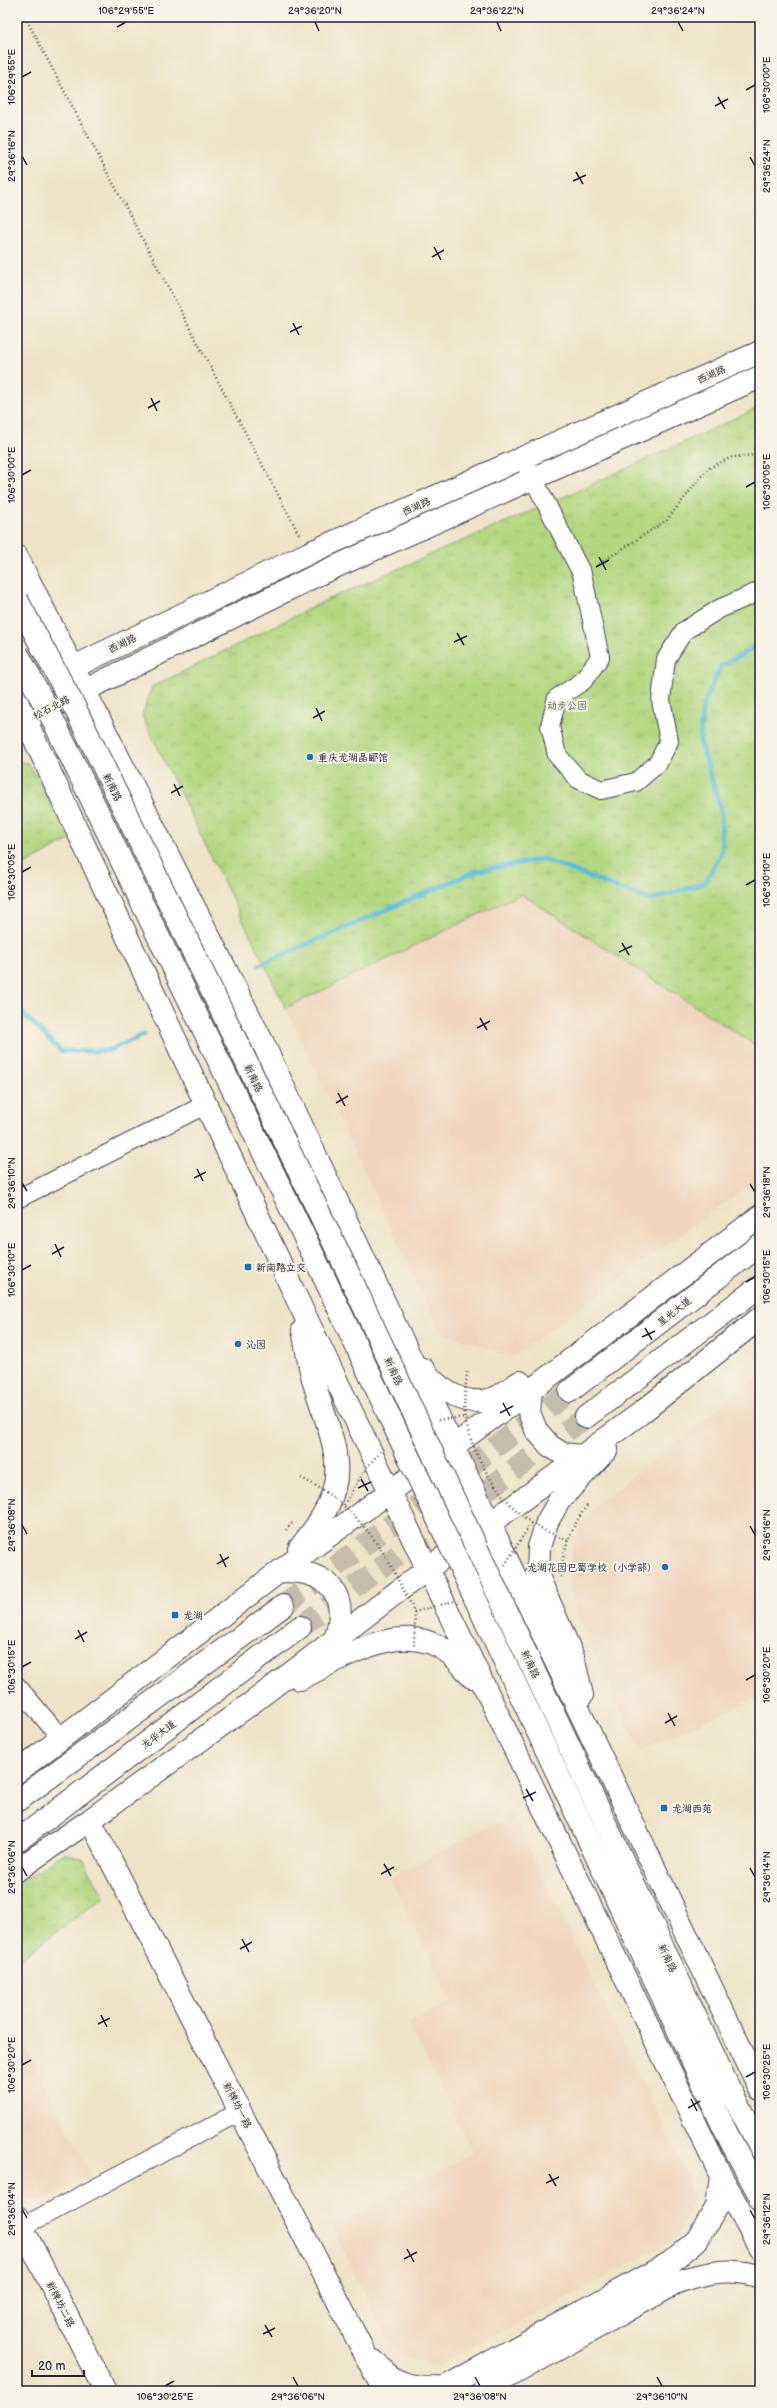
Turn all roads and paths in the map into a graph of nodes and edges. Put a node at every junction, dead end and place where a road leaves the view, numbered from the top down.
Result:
1 (24, 17) edge
2 (760, 352) edge
3 (760, 377) edge
4 (760, 456) edge
5 (524, 458) junction
6 (534, 480) junction
7 (309, 553) junction
8 (17, 557) edge
9 (582, 574) junction
10 (760, 591) edge
11 (17, 600) edge
12 (17, 653) edge
13 (74, 667) junction
14 (86, 689) junction
15 (17, 695) edge
16 (20, 715) edge
17 (207, 1104) junction
18 (17, 1199) edge
19 (760, 1216) edge
20 (760, 1245) edge
21 (760, 1286) edge
22 (298, 1301) junction
23 (760, 1318) edge
24 (603, 1335) junction
25 (404, 1344) junction
26 (467, 1372) dead end
27 (460, 1381) dead end
28 (466, 1383) junction
29 (472, 1383) dead end
30 (530, 1390) junction
31 (570, 1391) tunnel mouth
32 (641, 1413) junction
33 (586, 1416) tunnel mouth
34 (453, 1447) junction
35 (581, 1456) junction
36 (316, 1477) dead end
37 (301, 1478) dead end
38 (314, 1484) junction
39 (311, 1491) dead end
40 (390, 1491) junction
41 (588, 1504) dead end
42 (296, 1518) dead end
43 (491, 1523) junction
44 (286, 1530) dead end
45 (568, 1541) junction
46 (426, 1570) junction
47 (280, 1571) junction
48 (561, 1582) dead end
49 (283, 1606) tunnel mouth
50 (300, 1627) tunnel mouth
51 (334, 1642) junction
52 (414, 1646) dead end
53 (17, 1686) edge
54 (487, 1693) junction
55 (249, 1705) junction
56 (61, 1738) junction
57 (592, 1739) junction
58 (17, 1772) edge
59 (17, 1801) edge
60 (90, 1820) junction
61 (17, 1840) edge
62 (17, 1870) edge
63 (760, 2089) edge
64 (241, 2111) junction
65 (760, 2147) edge
66 (721, 2176) junction
67 (760, 2196) edge
68 (20, 2222) edge
69 (760, 2248) edge
70 (760, 2277) edge
71 (363, 2348) junction
72 (442, 2389) edge
73 (105, 2391) edge
74 (384, 2391) edge
75 (483, 2391) edge

1 - 7 path
2 - 5 street, 西湖路
3 - 6 street
4 - 9 path
5 - 6 street
5 - 7 street, 西湖路
6 - 9 street
6 - 14 street
7 - 13 street, 西湖路
8 - 13 street, 新南路
9 - 10 street
11 - 65 street, 新南路, bridge
12 - 67 street, bridge
13 - 14 street, 新南路
13 - 15 street
14 - 16 street, 松石北路
14 - 25 street, 新南路
16 - 17 street
17 - 18 street
17 - 22 street
19 - 24 street
20 - 31 street, 星光大道
21 - 33 street
22 - 40 street
22 - 47 street
23 - 32 street
24 - 25 street
24 - 30 street
25 - 34 street, 新南路
26 - 28 path, bridge
27 - 28 path, bridge
28 - 29 path
28 - 45 path, bridge
30 - 34 street
30 - 35 street
32 - 35 street
32 - 57 street
34 - 40 street
34 - 43 street, 新南路
35 - 43 street
36 - 38 path
37 - 38 path, bridge
38 - 39 path
38 - 52 path, bridge
40 - 46 street
40 - 47 street
41 - 45 path
42 - 44 path
43 - 46 street
43 - 57 street, 新南路
45 - 48 path
46 - 51 street
46 - 54 street
47 - 51 street
47 - 56 street
49 - 59 street
50 - 61 street, 龙华大道
51 - 55 street
53 - 56 street
54 - 55 street
54 - 66 street
55 - 60 street
56 - 58 street
57 - 63 street, 新南路
60 - 62 street
60 - 64 street, 新牌坊一路
64 - 68 street
64 - 71 street, 新牌坊一路
66 - 69 street
66 - 72 street
68 - 73 street, 新牌坊二路
70 - 75 street
71 - 72 street
71 - 74 street, 新牌坊一路

